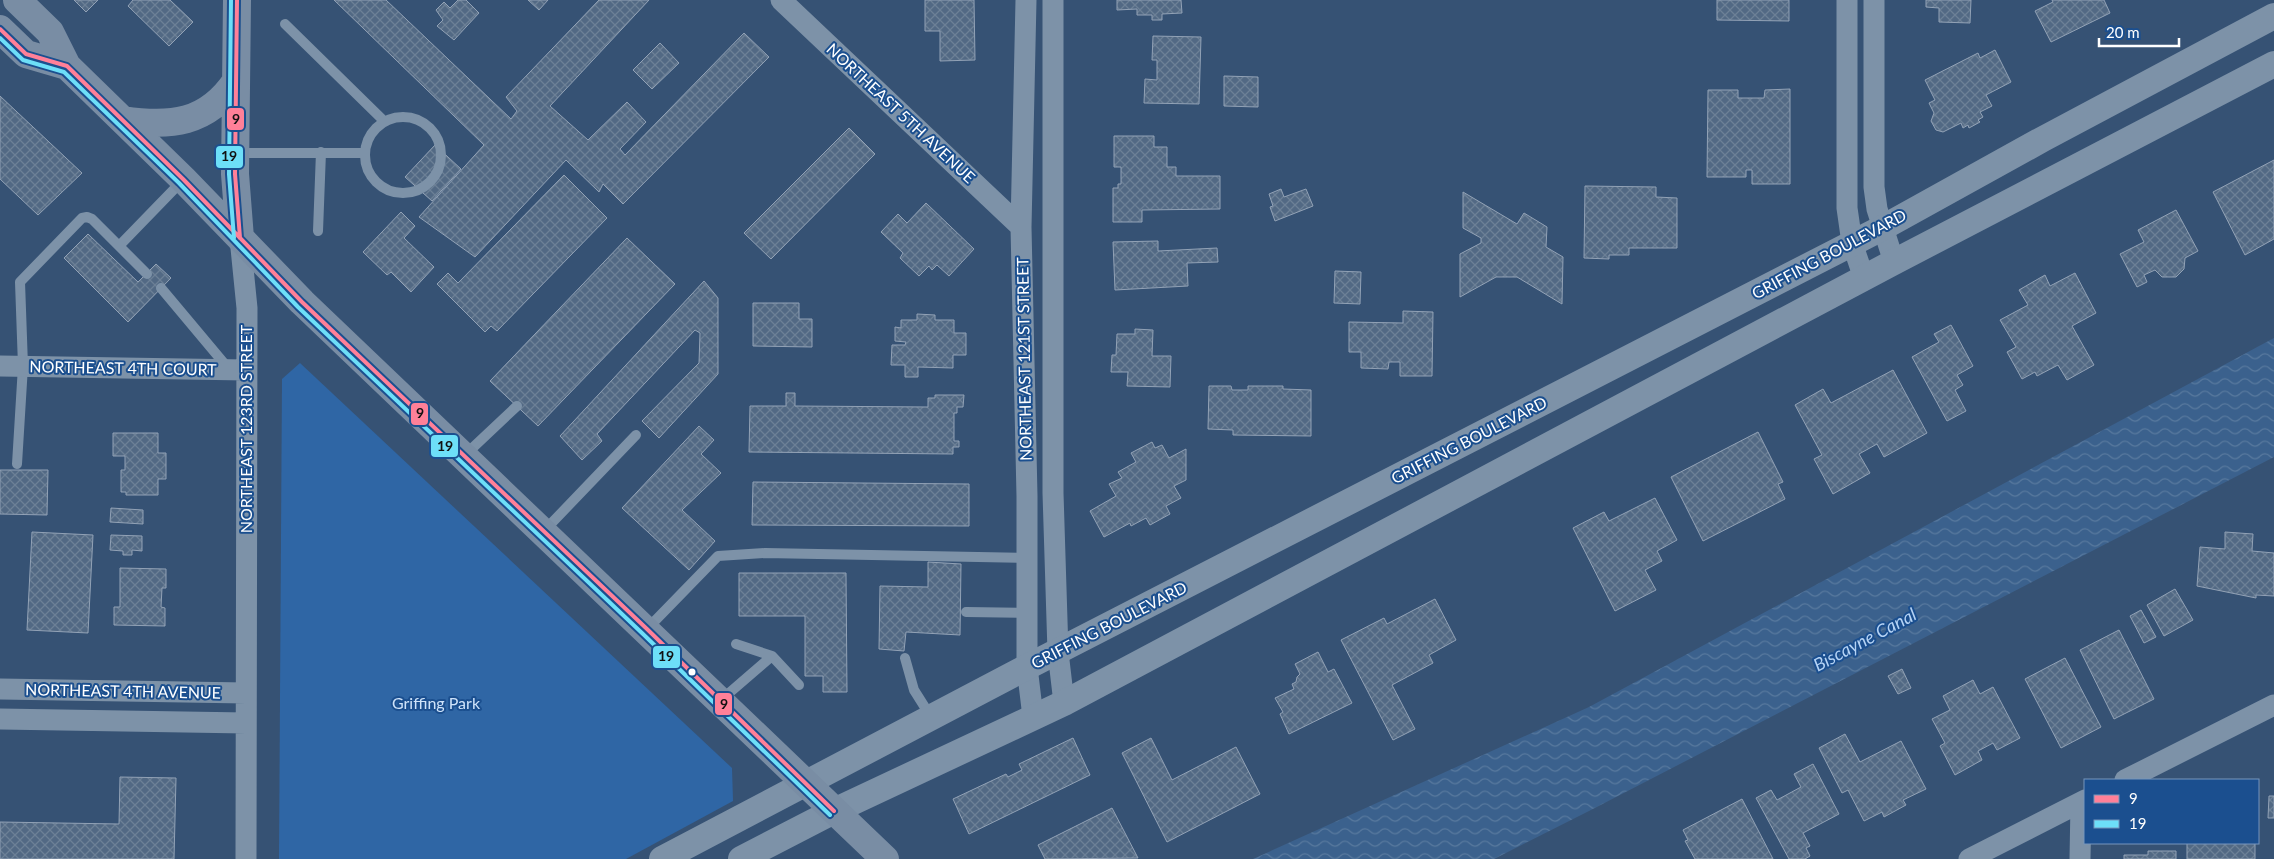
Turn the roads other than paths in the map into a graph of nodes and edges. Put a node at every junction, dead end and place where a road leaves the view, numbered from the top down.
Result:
1 (18, 0) edge
2 (236, 0) edge
3 (781, 0) edge
4 (1026, 0) edge
5 (1053, 0) edge
6 (1847, 0) edge
7 (1874, 0) edge
8 (2274, 16) edge
9 (285, 24) dead end
10 (0, 29) edge
11 (2274, 64) edge
12 (67, 66) junction
13 (236, 81) junction
14 (122, 120) junction
15 (384, 121) junction
16 (321, 152) junction
17 (235, 153) junction
18 (364, 153) junction
19 (184, 180) junction
20 (1021, 227) junction
21 (1884, 227) junction
22 (318, 231) dead end
23 (240, 238) junction
24 (1852, 243) junction
25 (119, 246) junction
26 (1894, 262) junction
27 (146, 274) dead end
28 (1864, 278) junction
29 (161, 288) dead end
30 (0, 366) edge
31 (23, 366) junction
32 (237, 370) junction
33 (517, 406) dead end
34 (636, 435) dead end
35 (464, 455) junction
36 (17, 464) dead end
37 (544, 531) junction
38 (1027, 558) junction
39 (966, 612) dead end
40 (1027, 613) junction
41 (647, 629) junction
42 (736, 644) dead end
43 (1058, 652) junction
44 (772, 656) junction
45 (904, 658) dead end
46 (1027, 667) junction
47 (799, 685) dead end
48 (0, 689) edge
49 (246, 693) junction
50 (720, 700) junction
51 (1064, 703) junction
52 (2274, 705) edge
53 (1034, 717) junction
54 (931, 718) junction
55 (0, 719) edge
56 (246, 723) junction
57 (2127, 779) edge
58 (806, 784) junction
59 (2083, 802) edge
60 (834, 811) junction
61 (246, 859) edge
62 (662, 859) edge
63 (744, 859) edge
64 (885, 859) edge
65 (1969, 859) edge
66 (2080, 859) edge

1 - 12 main road
2 - 13 main road, NORTHEAST 123RD STREET
3 - 20 street, NORTHEAST 5TH AVENUE
4 - 20 street, NORTHEAST 121ST STREET
5 - 43 street, NORTHEAST 121ST STREET
6 - 24 street
7 - 21 street
8 - 21 street, GRIFFING BOULEVARD
9 - 15 lane
10 - 12 main road
11 - 26 street
12 - 14 main road
13 - 14 main road
13 - 17 main road, NORTHEAST 123RD STREET
14 - 19 main road
15 - 18 lane
15 - 18 lane
16 - 17 lane
16 - 18 lane
16 - 22 lane
17 - 23 main road, NORTHEAST 123RD STREET
19 - 23 main road
19 - 25 lane
20 - 38 street, NORTHEAST 121ST STREET
21 - 24 street, GRIFFING BOULEVARD
21 - 26 street
23 - 32 street, NORTHEAST 123RD STREET
23 - 35 main road
24 - 28 street
24 - 43 street, GRIFFING BOULEVARD
25 - 27 lane
25 - 31 lane
26 - 28 street
28 - 51 street
29 - 32 lane
30 - 31 street, NORTHEAST 4TH COURT
31 - 32 street, NORTHEAST 4TH COURT
31 - 36 lane
32 - 49 street, NORTHEAST 123RD STREET
33 - 35 lane
34 - 37 lane
35 - 37 main road
37 - 41 main road
38 - 40 street, NORTHEAST 121ST STREET
38 - 41 lane
39 - 40 lane
40 - 46 street, NORTHEAST 121ST STREET
41 - 50 main road
42 - 44 lane
43 - 46 street, GRIFFING BOULEVARD
43 - 51 street, NORTHEAST 121ST STREET
44 - 47 lane
44 - 50 lane
45 - 54 lane
46 - 53 street, NORTHEAST 121ST STREET
46 - 54 street, GRIFFING BOULEVARD
48 - 49 street, NORTHEAST 4TH AVENUE
49 - 56 street, NORTHEAST 123RD STREET
50 - 58 main road
51 - 53 street
52 - 57 street
53 - 60 street
54 - 58 street, GRIFFING BOULEVARD
55 - 56 street, NORTHEAST 4TH AVENUE
56 - 61 street, NORTHEAST 123RD STREET
58 - 60 main road
58 - 62 street, GRIFFING BOULEVARD
59 - 65 street
59 - 66 street
60 - 63 street
60 - 64 main road

